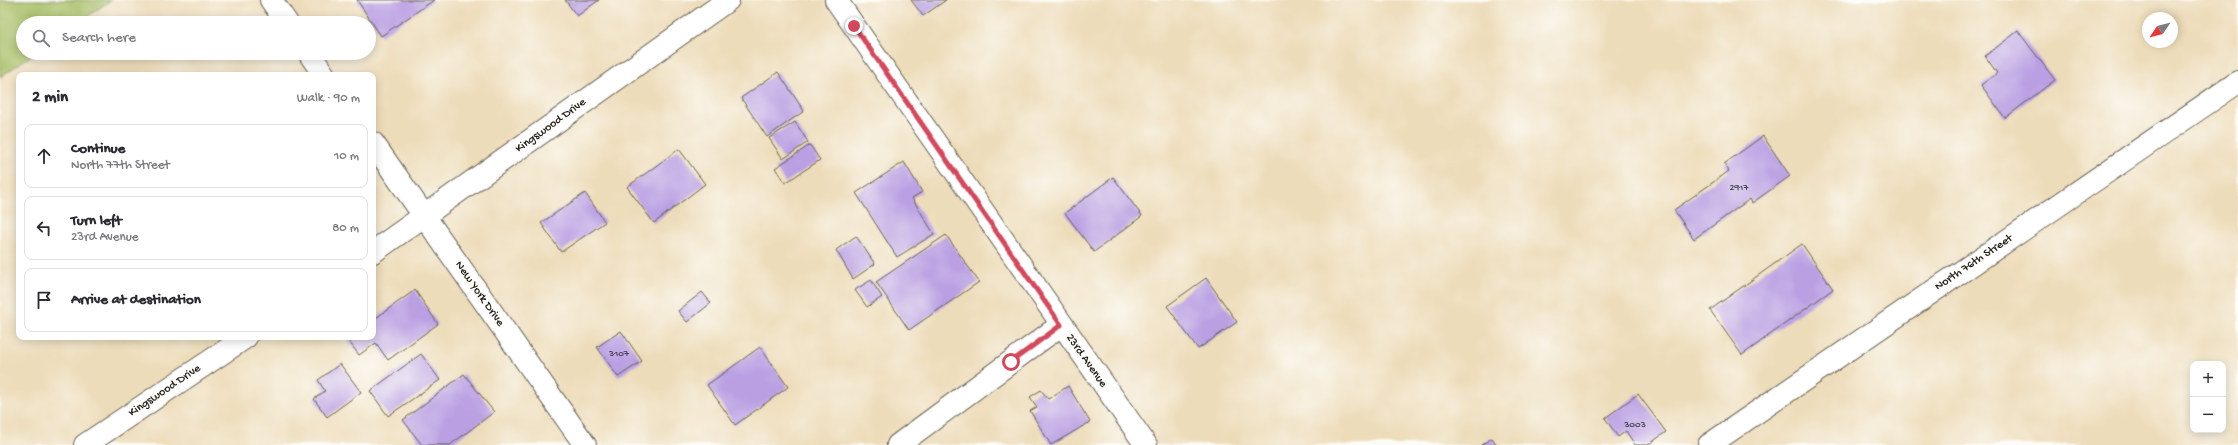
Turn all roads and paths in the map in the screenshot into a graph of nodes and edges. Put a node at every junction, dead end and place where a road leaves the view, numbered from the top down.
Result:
1 (271, 0) edge
2 (728, 0) edge
3 (836, 0) edge
4 (282, 16) edge
5 (314, 60) edge
6 (322, 72) edge
7 (2238, 82) edge
8 (376, 147) edge
9 (426, 216) junction
10 (376, 250) edge
11 (1061, 325) junction
12 (242, 340) edge
13 (1716, 443) edge
14 (85, 445) edge
15 (585, 445) edge
16 (898, 445) edge
17 (1146, 445) edge

1 - 4 street
2 - 9 street, Kingswood Drive
3 - 11 street, 23rd Avenue
5 - 6 street
7 - 13 street, North 76th Street
8 - 9 street, New York Drive
9 - 10 street, Kingswood Drive
9 - 15 street, New York Drive
11 - 16 street
11 - 17 street, 23rd Avenue
12 - 14 street, Kingswood Drive

